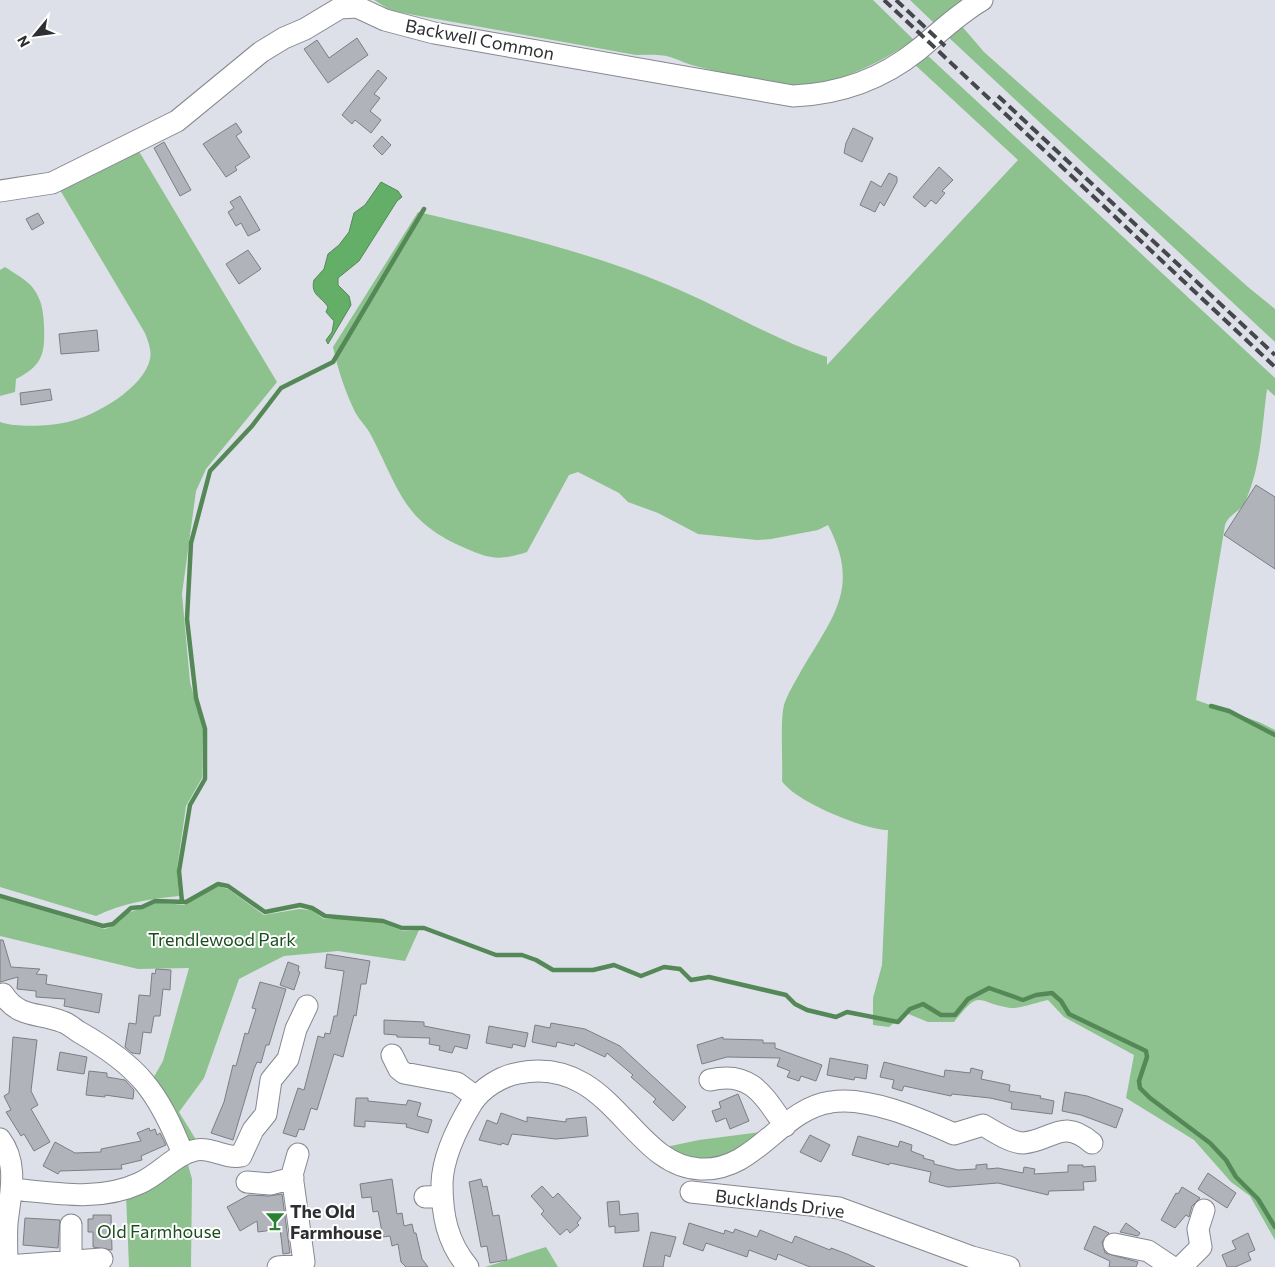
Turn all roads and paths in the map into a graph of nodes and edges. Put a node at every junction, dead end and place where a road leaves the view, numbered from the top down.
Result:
1 (982, 0) edge
2 (0, 191) edge
3 (3, 994) dead end
4 (307, 1006) dead end
5 (392, 1056) dead end
6 (710, 1080) dead end
7 (476, 1097) junction
8 (785, 1126) junction
9 (0, 1139) edge
10 (1092, 1142) dead end
11 (183, 1154) junction
12 (298, 1154) dead end
13 (293, 1178) junction
14 (247, 1182) dead end
15 (12, 1189) junction
16 (691, 1192) dead end
17 (1204, 1210) dead end
18 (71, 1225) dead end
19 (3, 1242) edge
20 (1114, 1244) dead end
21 (102, 1259) dead end
22 (71, 1261) junction
23 (7, 1267) edge
24 (278, 1267) edge
25 (468, 1267) edge
26 (1009, 1267) edge
27 (1172, 1267) edge
28 (1180, 1267) edge

1 - 2 street, Backwell Common
3 - 11 street
4 - 11 street
5 - 7 street
6 - 8 street
7 - 8 street
7 - 25 street
8 - 10 street
9 - 15 street
11 - 15 street
12 - 13 street
13 - 14 street
13 - 24 street
15 - 19 street
16 - 26 street, Bucklands Drive
17 - 28 street
18 - 22 street
19 - 23 street
20 - 27 street
21 - 22 street
22 - 23 street

